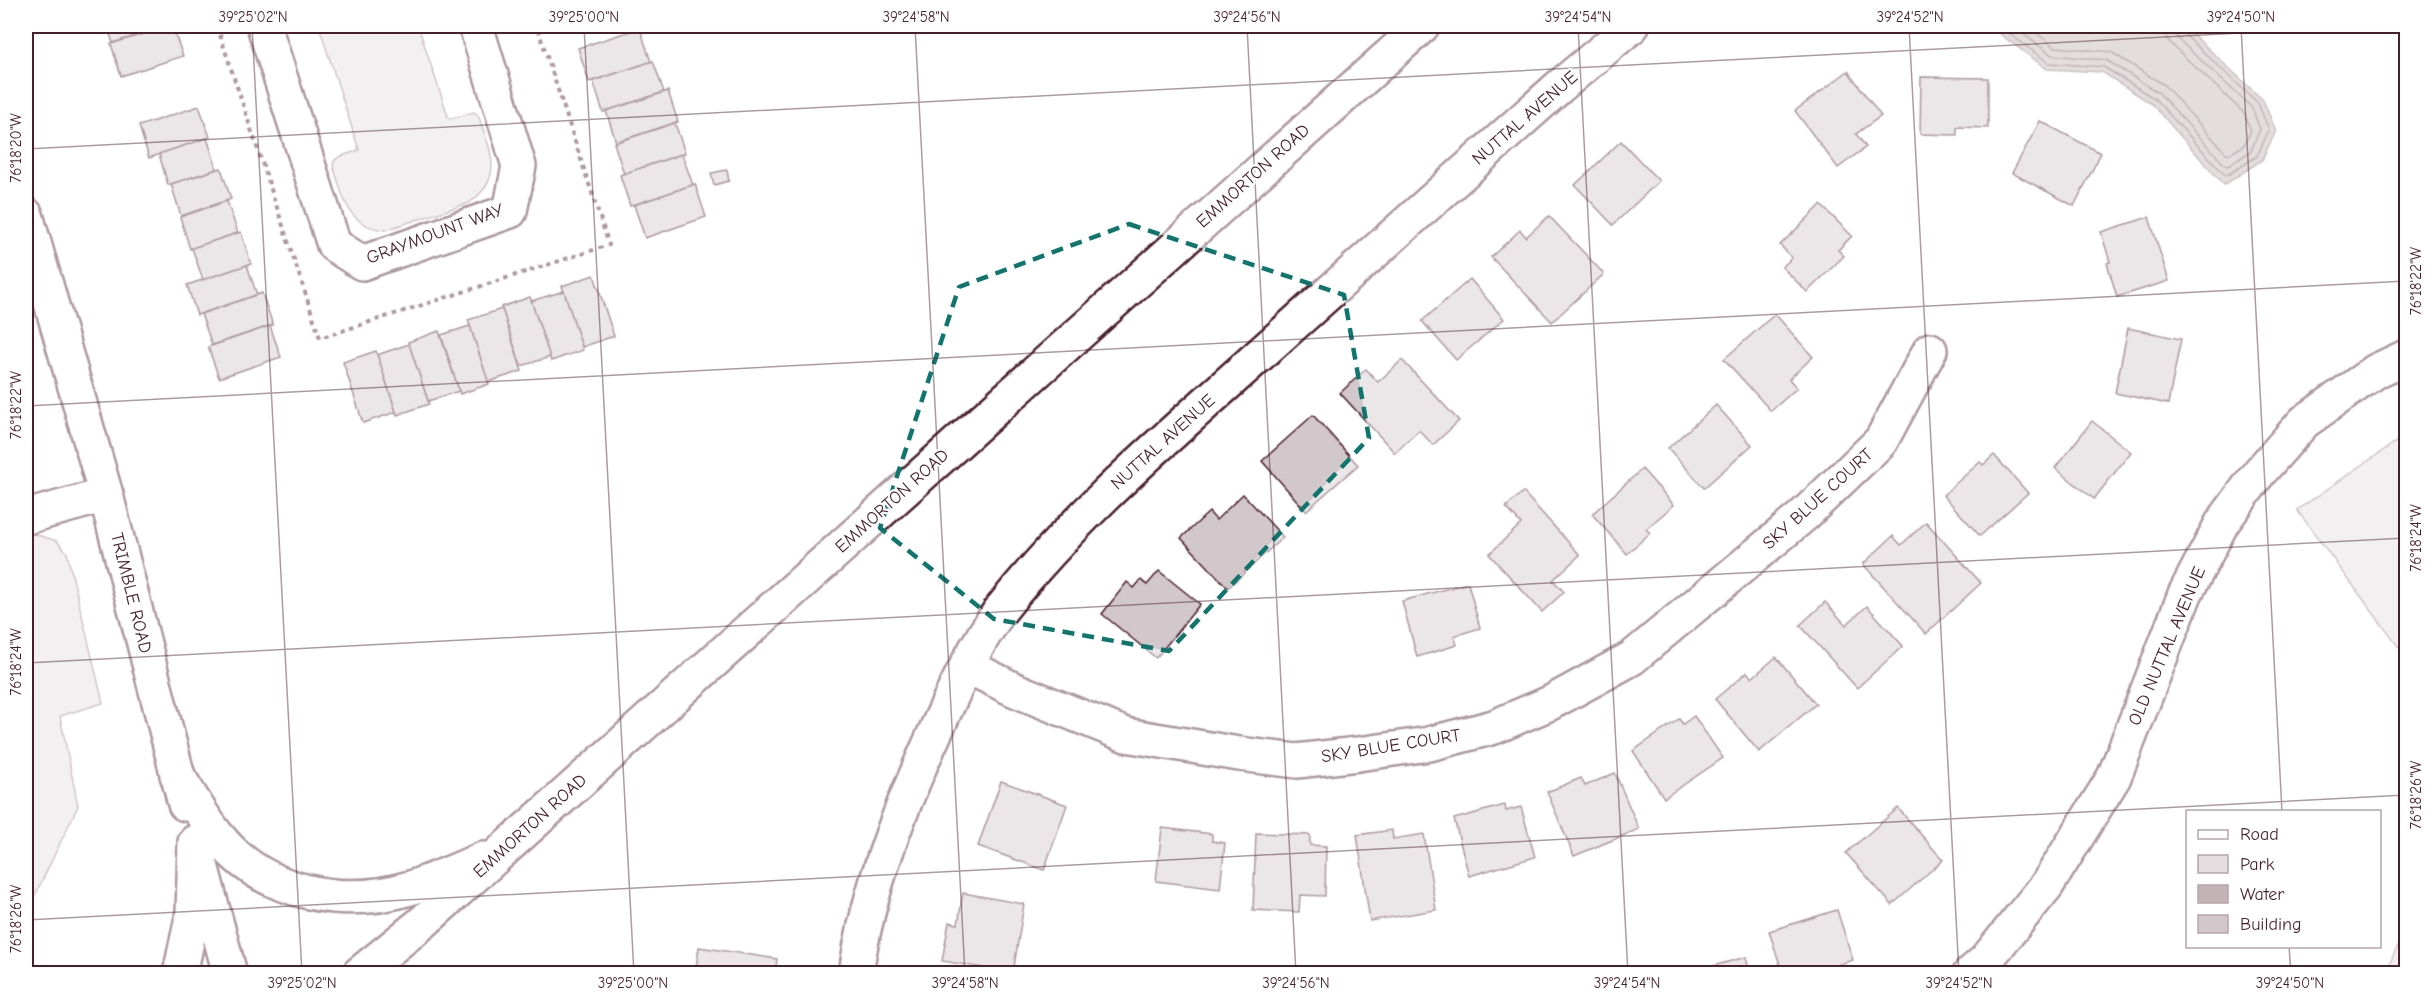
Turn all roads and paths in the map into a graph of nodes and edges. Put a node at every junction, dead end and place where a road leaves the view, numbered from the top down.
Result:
1 (264, 26) edge
2 (476, 26) edge
3 (1422, 26) edge
4 (1632, 26) edge
5 (26, 215) edge
6 (1930, 350) dead end
7 (2406, 357) edge
8 (106, 495) junction
9 (26, 517) edge
10 (967, 666) junction
11 (177, 775) junction
12 (195, 842) junction
13 (501, 852) junction
14 (423, 923) junction
15 (180, 974) edge
16 (230, 974) edge
17 (359, 974) edge
18 (388, 974) edge
19 (856, 974) edge
20 (1970, 974) edge

1 - 2 street, GRAYMOUNT WAY
3 - 13 street, EMMORTON ROAD
4 - 10 street, NUTTAL AVENUE
5 - 8 street, TRIMBLE ROAD
6 - 10 street, SKY BLUE COURT
7 - 20 street, OLD NUTTAL AVENUE
8 - 9 street
8 - 11 street, TRIMBLE ROAD
10 - 19 street, NUTTAL AVENUE
11 - 12 street, TRIMBLE ROAD
11 - 13 street
12 - 15 street
12 - 16 street, TRIMBLE ROAD
13 - 14 street, EMMORTON ROAD
14 - 17 street, EMMORTON ROAD
14 - 18 street

